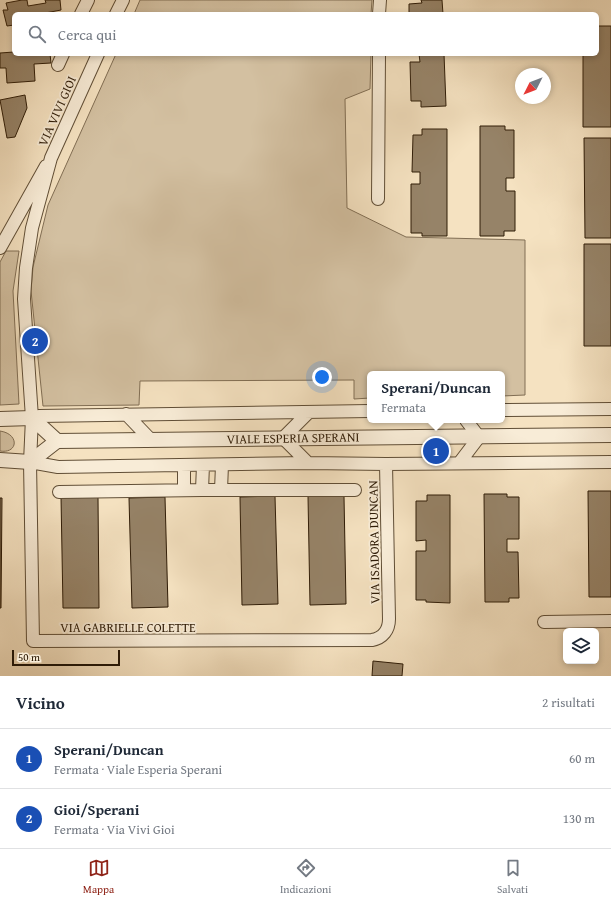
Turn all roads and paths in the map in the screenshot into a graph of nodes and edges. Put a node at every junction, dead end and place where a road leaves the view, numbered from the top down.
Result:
1 (88, 0) edge
2 (123, 0) edge
3 (380, 0) edge
4 (82, 12) edge
5 (117, 12) edge
6 (380, 12) edge
7 (62, 56) edge
8 (97, 56) edge
9 (379, 56) edge
10 (58, 65) dead end
11 (51, 158) junction
12 (378, 199) dead end
13 (0, 248) edge
14 (611, 409) edge
15 (505, 410) edge
16 (367, 411) edge
17 (309, 412) junction
18 (126, 414) junction
19 (32, 418) junction
20 (0, 419) edge
21 (468, 423) edge
22 (611, 435) edge
23 (479, 437) junction
24 (283, 438) junction
25 (151, 440) junction
26 (57, 441) junction
27 (0, 460) edge
28 (30, 462) junction
29 (460, 462) junction
30 (611, 462) edge
31 (308, 463) junction
32 (386, 464) junction
33 (184, 465) junction
34 (222, 465) junction
35 (203, 466) junction
36 (184, 490) junction
37 (202, 490) junction
38 (221, 490) junction
39 (355, 490) dead end
40 (59, 492) dead end
41 (389, 619) joint
42 (611, 621) edge
43 (544, 622) dead end

1 - 4 street
2 - 5 street
3 - 6 street
7 - 10 street
8 - 11 street, VIA VIVI GIOI
9 - 12 street
11 - 13 street, VIA VIVI GIOI
11 - 19 street, VIA VIVI GIOI
14 - 15 street
16 - 17 street, VIALE ESPERIA SPERANI
17 - 18 street, VIALE ESPERIA SPERANI
17 - 24 street
18 - 19 street, VIALE ESPERIA SPERANI
18 - 25 street
19 - 20 street, VIALE ESPERIA SPERANI
19 - 26 street
19 - 28 street, VIA VIVI GIOI
21 - 23 street
22 - 23 street, VIALE ESPERIA SPERANI
23 - 24 street, VIALE ESPERIA SPERANI
23 - 29 street
24 - 25 street, VIALE ESPERIA SPERANI
24 - 31 street
25 - 26 street, VIALE ESPERIA SPERANI
26 - 28 street
27 - 28 street, VIALE ESPERIA SPERANI
28 - 33 street, VIALE ESPERIA SPERANI
28 - 41 street, VIA GABRIELLE COLETTE
29 - 30 street, VIALE ESPERIA SPERANI
29 - 32 street, VIALE ESPERIA SPERANI
31 - 32 street, VIALE ESPERIA SPERANI
31 - 34 street, VIALE ESPERIA SPERANI
32 - 41 street, VIA ISADORA DUNCAN
33 - 35 street, VIALE ESPERIA SPERANI
33 - 36 street
34 - 35 street, VIALE ESPERIA SPERANI
34 - 38 street
35 - 37 street
36 - 37 street
36 - 40 street
37 - 38 street
38 - 39 street
42 - 43 street

